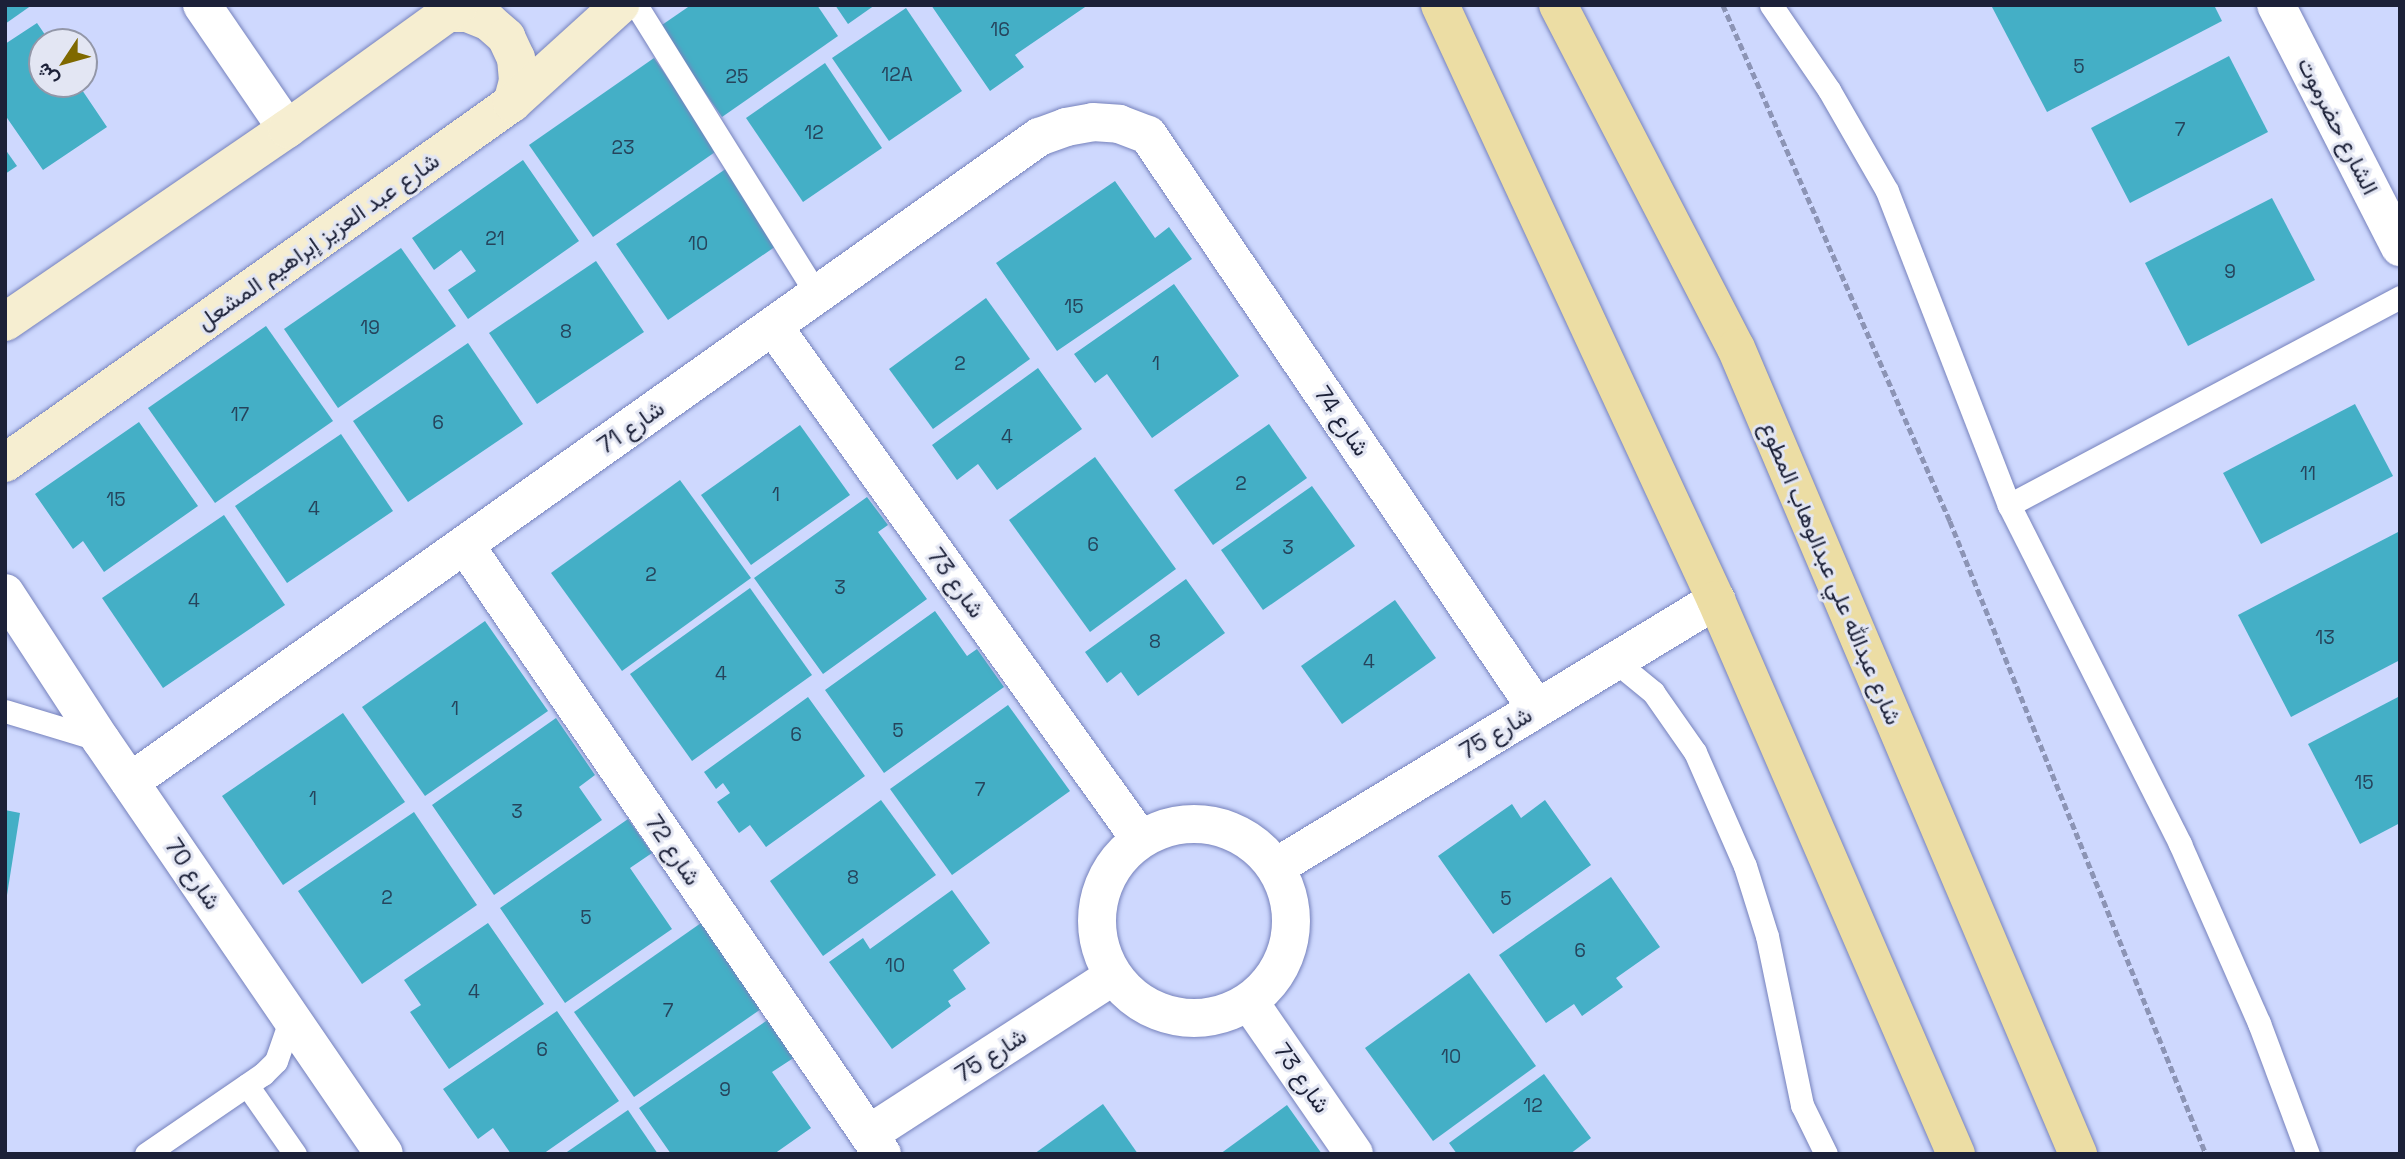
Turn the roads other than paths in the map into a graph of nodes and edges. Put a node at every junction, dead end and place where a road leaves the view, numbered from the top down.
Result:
1 (202, 5) edge
2 (620, 5) edge
3 (636, 5) edge
4 (1440, 5) edge
5 (1558, 5) edge
6 (1771, 5) edge
7 (2276, 5) edge
8 (453, 9) edge
9 (512, 103) junction
10 (287, 129) junction
11 (1148, 135) joint
12 (2400, 247) edge
13 (817, 295) junction
14 (2400, 297) edge
15 (5, 323) edge
16 (773, 326) junction
17 (5, 463) edge
18 (2010, 505) junction
19 (465, 545) junction
20 (5, 593) edge
21 (1716, 600) junction
22 (1608, 665) junction
23 (1536, 708) junction
24 (5, 711) edge
25 (101, 740) junction
26 (130, 782) junction
27 (1140, 839) junction
28 (1276, 867) junction
29 (1113, 976) junction
30 (1250, 1003) junction
31 (291, 1018) junction
32 (247, 1085) junction
33 (875, 1144) edge
34 (146, 1154) edge
35 (295, 1154) edge
36 (384, 1154) edge
37 (1354, 1154) edge
38 (1826, 1154) edge
39 (1956, 1154) edge
40 (2078, 1154) edge
41 (2308, 1154) edge

1 - 10 street
2 - 9 main road, شارع عبد العزيز إبراهيم المشعل
3 - 13 lane
4 - 21 main road
5 - 40 main road, شارع عبدالله علي عبدالوهاب المطوع
6 - 18 lane
7 - 12 street, الشارع حضرموت
8 - 9 main road
8 - 10 main road
9 - 17 main road, شارع عبد العزيز إبراهيم المشعل
10 - 15 main road
11 - 13 street, شارع 71
11 - 23 street, شارع 74
13 - 16 street, شارع 71
14 - 18 lane
16 - 19 street, شارع 71
16 - 27 street, شارع 73
18 - 41 lane
19 - 26 street, شارع 71
19 - 33 street, شارع 72
20 - 25 street, شارع 70
21 - 22 street, شارع 75
21 - 39 main road
22 - 23 street, شارع 75
22 - 38 lane
23 - 28 street, شارع 75
24 - 25 lane
25 - 26 street, شارع 70
26 - 31 street, شارع 70
27 - 28 street
27 - 29 street
28 - 30 street
29 - 30 street
29 - 33 street, شارع 75
30 - 37 street, شارع 73
31 - 32 lane
31 - 36 street, شارع 70
32 - 34 lane
32 - 35 lane

